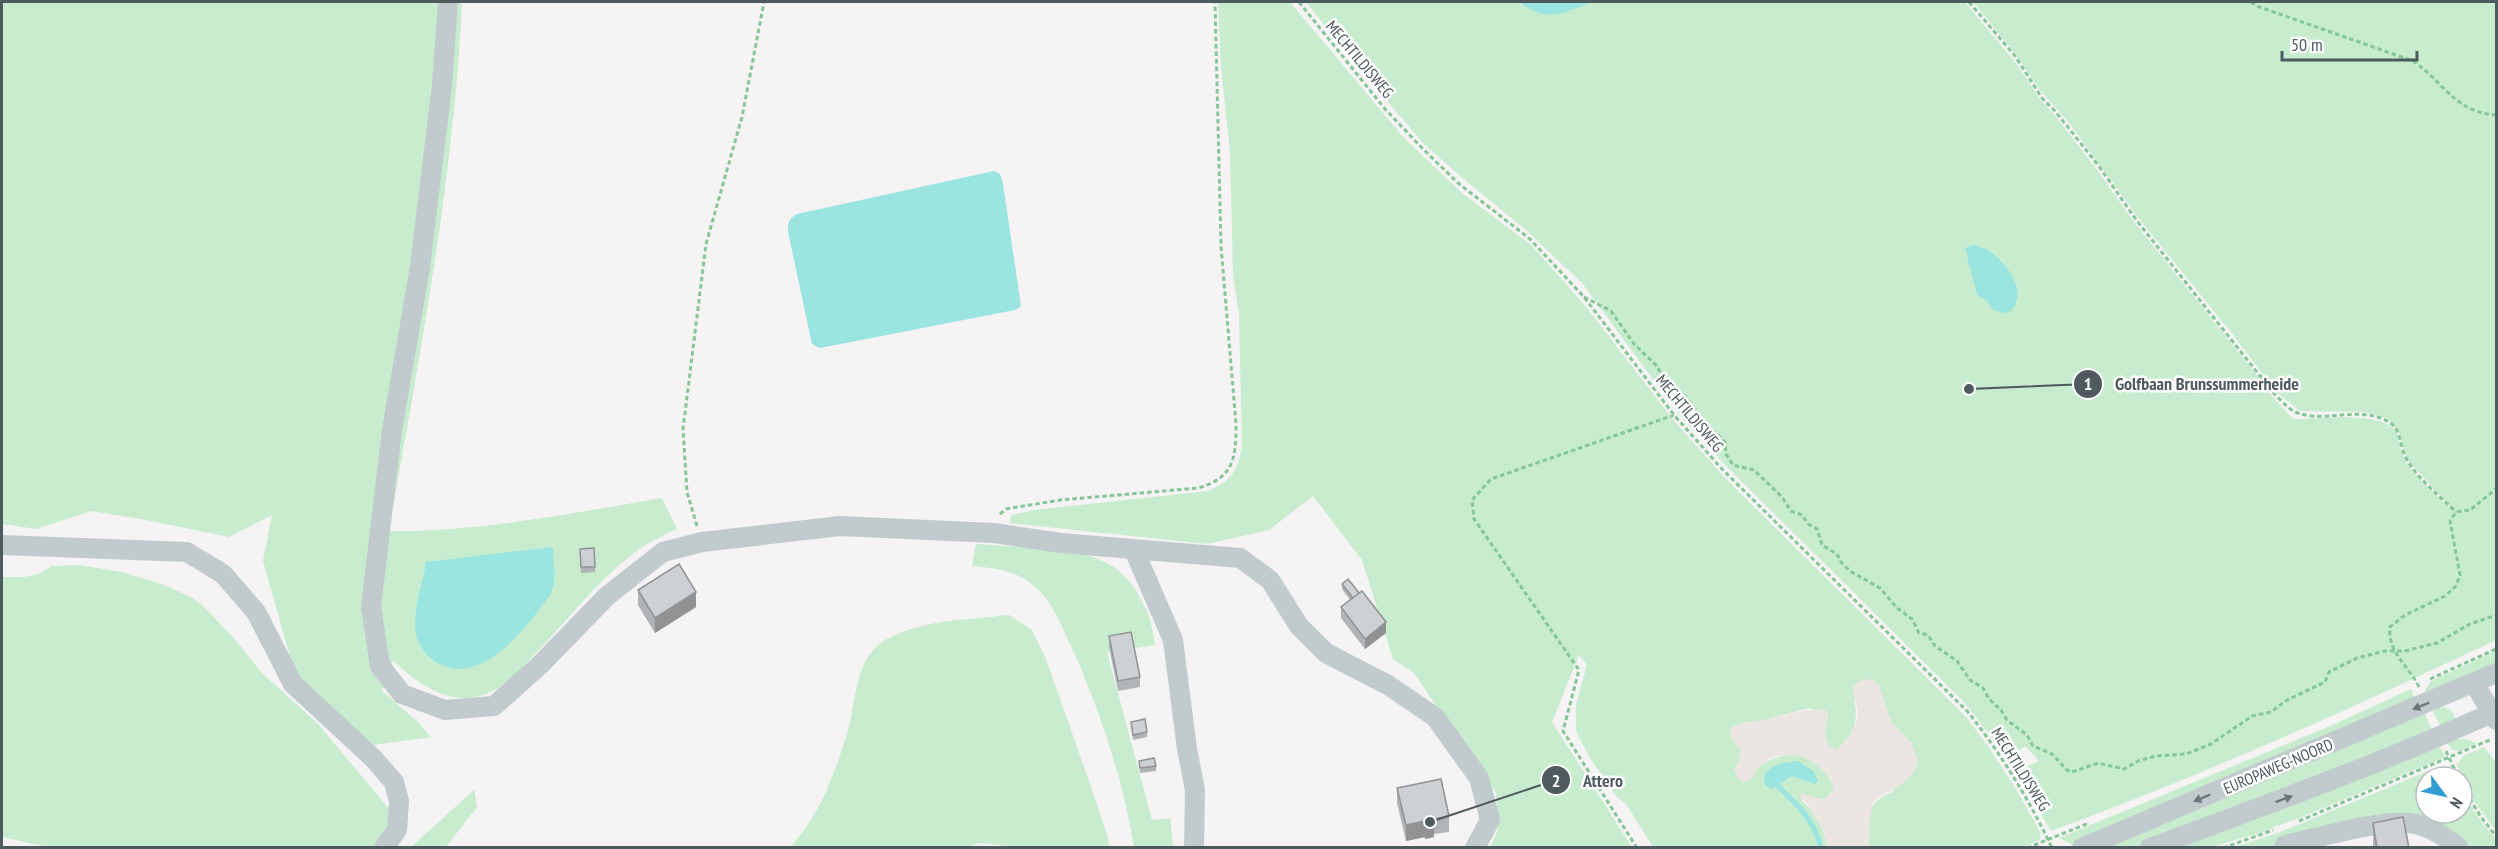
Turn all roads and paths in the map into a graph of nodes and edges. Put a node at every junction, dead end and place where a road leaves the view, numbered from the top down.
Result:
1 (448, 2) edge
2 (764, 2) edge
3 (1215, 2) edge
4 (1299, 2) edge
5 (1969, 2) edge
6 (2251, 2) edge
7 (2496, 115) edge
8 (1584, 297) junction
9 (1674, 415) junction
10 (2496, 489) edge
11 (2456, 512) junction
12 (994, 533) junction
13 (702, 542) junction
14 (2, 545) edge
15 (1134, 550) junction
16 (2496, 615) edge
17 (2496, 649) edge
18 (2394, 651) junction
19 (2496, 673) edge
20 (2474, 683) junction
21 (2495, 715) edge
22 (2496, 737) edge
23 (2449, 757) junction
24 (2453, 765) edge
25 (2474, 806) edge
26 (2297, 822) dead end
27 (2496, 836) edge
28 (2281, 837) joint
29 (2048, 839) junction
30 (384, 848) edge
31 (1194, 848) edge
32 (1476, 848) edge
33 (1638, 848) edge
34 (2027, 848) edge
35 (2052, 848) edge
36 (2082, 848) edge
37 (2150, 848) edge
38 (2223, 848) edge
39 (2459, 848) edge

1 - 13 street
2 - 13 path
3 - 12 path
4 - 8 path, MECHTILDISWEG
5 - 11 path
6 - 7 path
8 - 9 path, MECHTILDISWEG
8 - 18 path
9 - 29 path, MECHTILDISWEG
9 - 33 path
10 - 11 path
11 - 18 path
12 - 13 street
12 - 15 street
14 - 30 street
15 - 31 street
15 - 32 street
16 - 18 path
17 - 18 path
19 - 20 street, EUROPAWEG-NOORD
20 - 21 street
20 -> 36 street, EUROPAWEG-NOORD
37 -> 21 street, EUROPAWEG-NOORD
22 - 23 path
23 - 24 path
23 - 26 path
25 - 27 path
28 - 38 path
28 - 39 street
29 - 34 path
29 - 35 path, MECHTILDISWEG

